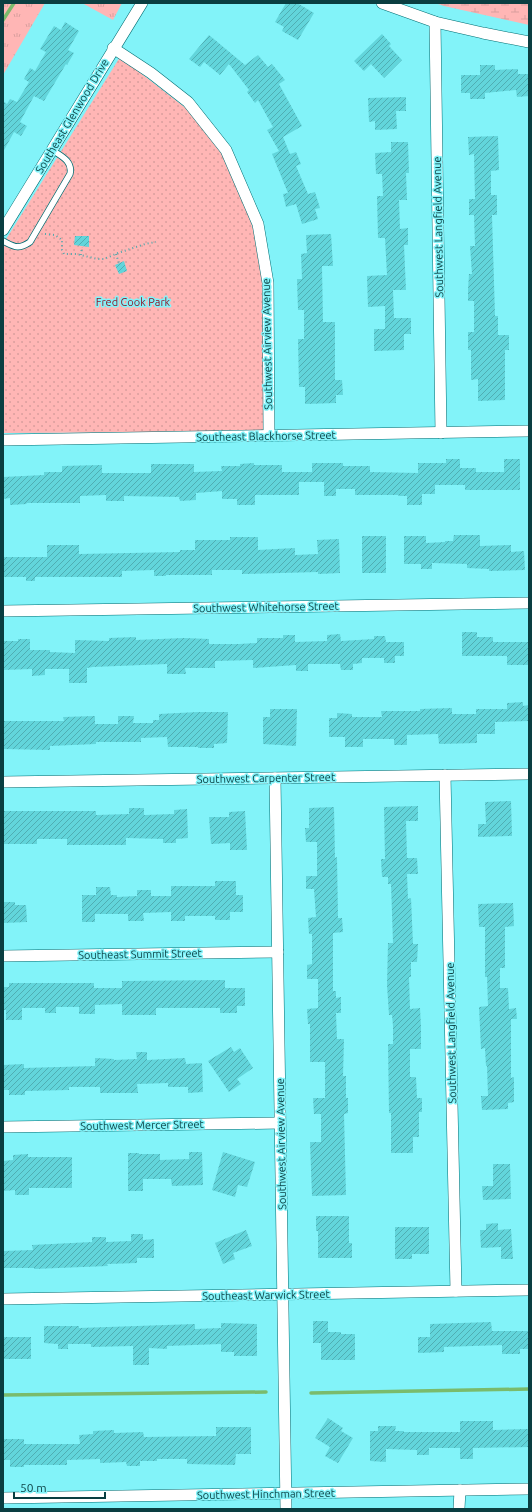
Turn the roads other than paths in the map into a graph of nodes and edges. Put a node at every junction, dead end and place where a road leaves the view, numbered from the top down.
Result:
1 (142, 3) edge
2 (382, 3) edge
3 (435, 22) junction
4 (529, 42) edge
5 (113, 48) junction
6 (52, 150) junction
7 (3, 230) edge
8 (3, 241) edge
9 (529, 431) edge
10 (441, 433) junction
11 (269, 436) junction
12 (3, 440) edge
13 (529, 603) edge
14 (3, 611) edge
15 (529, 774) edge
16 (445, 775) junction
17 (275, 778) junction
18 (3, 782) edge
19 (278, 952) junction
20 (3, 956) edge
21 (280, 1123) junction
22 (3, 1127) edge
23 (529, 1290) edge
24 (456, 1291) junction
25 (284, 1295) junction
26 (3, 1299) edge
27 (529, 1489) edge
28 (460, 1490) junction
29 (286, 1494) junction
30 (3, 1498) edge
31 (286, 1509) edge
32 (459, 1509) edge

1 - 5 street, Southeast Glenwood Drive
2 - 3 street
3 - 4 street
3 - 10 street, Southwest Langfield Avenue
5 - 6 street, Southeast Glenwood Drive
5 - 11 street, Southwest Airview Avenue
6 - 7 street, Southeast Glenwood Drive
6 - 8 lane
9 - 10 street, Southeast Blackhorse Street
10 - 11 street, Southeast Blackhorse Street
11 - 12 street, Southeast Blackhorse Street
13 - 14 street, Southwest Whitehorse Street
15 - 16 street, Southwest Carpenter Street
16 - 17 street, Southwest Carpenter Street
16 - 24 street, Southwest Langfield Avenue
17 - 18 street, Southwest Carpenter Street
17 - 19 street, Southwest Airview Avenue
19 - 20 street, Southeast Summit Street
19 - 21 street, Southwest Airview Avenue
21 - 22 street, Southwest Mercer Street
21 - 25 street, Southwest Airview Avenue
23 - 24 street, Southeast Warwick Street
24 - 25 street, Southeast Warwick Street
25 - 26 street, Southeast Warwick Street
25 - 29 street, Southwest Airview Avenue
27 - 28 street, Southwest Hinchman Street
28 - 29 street, Southwest Hinchman Street
28 - 32 street
29 - 30 street, Southwest Hinchman Street
29 - 31 street, Southwest Airview Avenue

